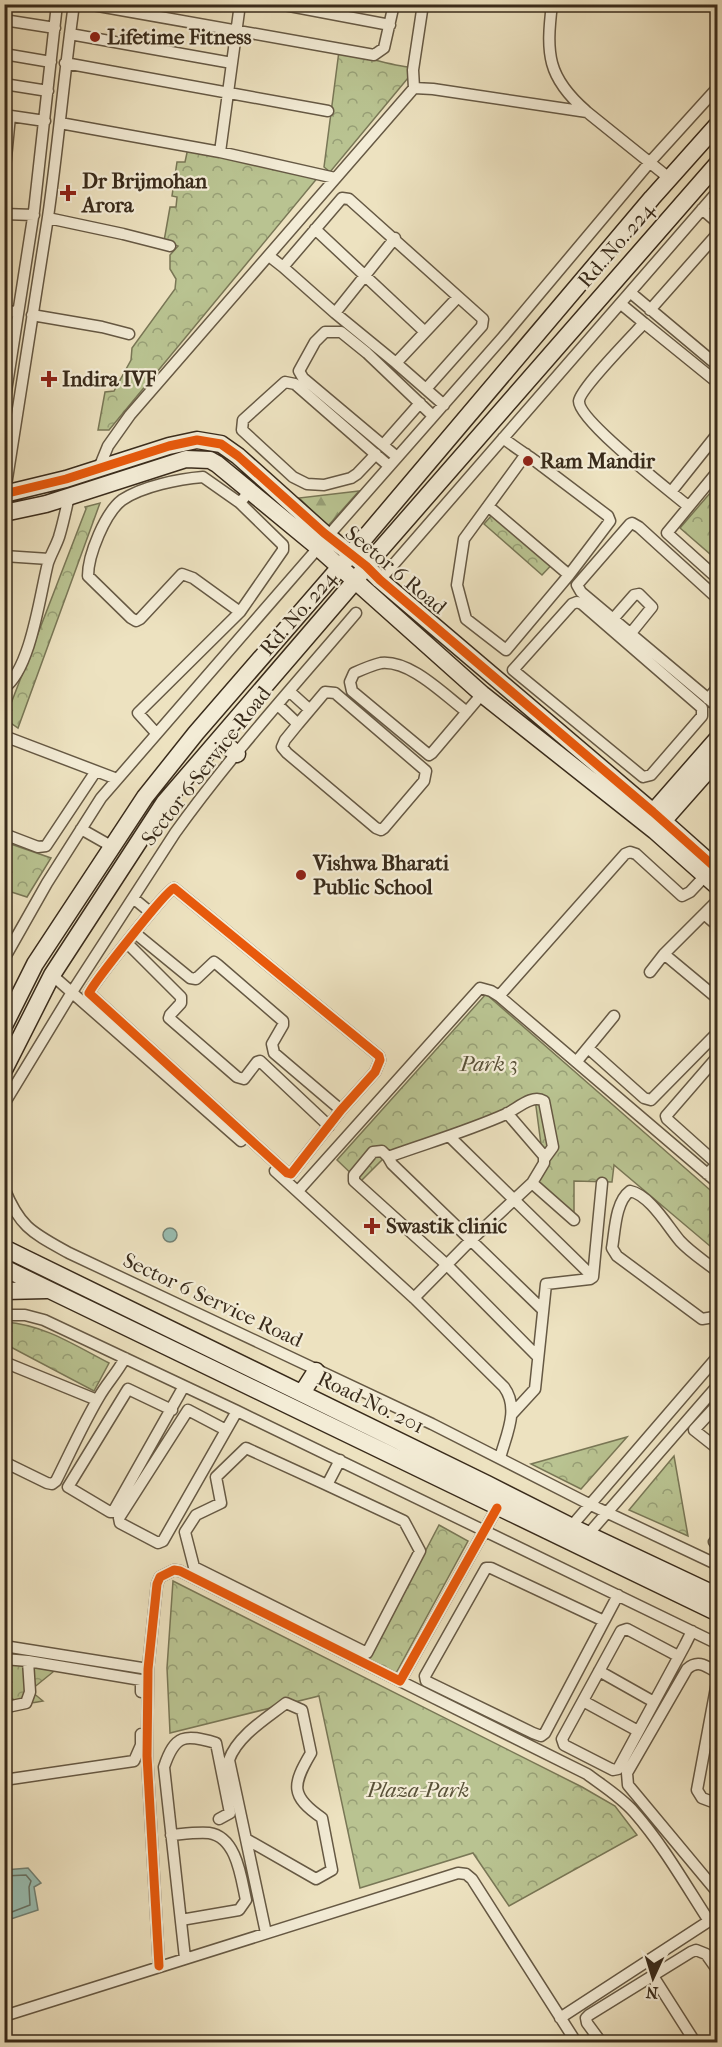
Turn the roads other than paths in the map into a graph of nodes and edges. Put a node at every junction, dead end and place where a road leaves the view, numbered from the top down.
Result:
1 (57, 4) edge
2 (74, 4) edge
3 (87, 4) edge
4 (240, 4) edge
5 (279, 4) edge
6 (394, 4) edge
7 (423, 4) edge
8 (552, 4) edge
9 (4, 20) edge
10 (390, 25) junction
11 (55, 28) junction
12 (236, 32) junction
13 (70, 34) junction
14 (4, 54) edge
15 (51, 62) junction
16 (65, 63) junction
17 (232, 63) junction
18 (4, 84) edge
19 (717, 87) edge
20 (414, 88) junction
21 (48, 91) junction
22 (228, 94) junction
23 (328, 111) dead end
24 (587, 112) junction
25 (7, 116) edge
26 (45, 121) junction
27 (60, 123) junction
28 (717, 124) edge
29 (220, 152) junction
30 (650, 162) junction
31 (717, 163) edge
32 (335, 178) junction
33 (669, 178) junction
34 (4, 179) edge
35 (717, 191) edge
36 (702, 209) junction
37 (4, 214) edge
38 (34, 215) junction
39 (48, 218) junction
40 (717, 222) edge
41 (315, 229) junction
42 (717, 233) edge
43 (395, 238) junction
44 (170, 246) dead end
45 (269, 255) junction
46 (283, 267) junction
47 (365, 276) junction
48 (631, 293) junction
49 (458, 297) junction
50 (621, 304) junction
51 (650, 310) junction
52 (4, 311) edge
53 (18, 312) junction
54 (335, 313) junction
55 (32, 315) junction
56 (644, 323) junction
57 (424, 331) junction
58 (129, 334) dead end
59 (396, 363) junction
60 (717, 366) edge
61 (717, 383) edge
62 (426, 389) junction
63 (420, 403) junction
64 (4, 404) edge
65 (444, 405) junction
66 (434, 416) junction
67 (717, 433) edge
68 (503, 438) junction
69 (379, 449) junction
70 (526, 454) junction
71 (397, 458) junction
72 (389, 466) junction
73 (99, 468) junction
74 (717, 471) edge
75 (671, 492) junction
76 (5, 494) edge
77 (69, 496) junction
78 (245, 497) junction
79 (488, 506) junction
80 (688, 506) junction
81 (6, 513) edge
82 (323, 542) junction
83 (351, 554) junction
84 (4, 556) edge
85 (49, 559) junction
86 (366, 566) junction
87 (340, 567) junction
88 (569, 574) junction
89 (717, 579) edge
90 (380, 580) junction
91 (355, 581) junction
92 (717, 598) edge
93 (240, 612) junction
94 (356, 613) dead end
95 (613, 619) junction
96 (631, 633) junction
97 (513, 670) junction
98 (502, 685) junction
99 (717, 687) edge
100 (4, 688) edge
101 (289, 691) junction
102 (482, 694) junction
103 (708, 699) junction
104 (278, 705) junction
105 (717, 707) edge
106 (310, 710) junction
107 (467, 712) junction
108 (297, 724) junction
109 (156, 733) junction
110 (4, 736) edge
111 (717, 738) edge
112 (219, 740) junction
113 (237, 754) junction
114 (717, 759) edge
115 (96, 771) junction
116 (117, 779) junction
117 (654, 822) junction
118 (81, 829) junction
119 (4, 834) edge
120 (111, 846) junction
121 (713, 878) edge
122 (133, 898) junction
123 (717, 900) edge
124 (150, 912) junction
125 (704, 914) junction
126 (717, 926) edge
127 (135, 933) junction
128 (127, 943) junction
129 (664, 954) junction
130 (94, 957) junction
131 (4, 959) edge
132 (108, 967) junction
133 (650, 972) dead end
134 (52, 975) junction
135 (72, 992) junction
136 (499, 996) junction
137 (717, 999) edge
138 (614, 1016) dead end
139 (4, 1026) edge
140 (717, 1032) edge
141 (588, 1048) junction
142 (717, 1056) edge
143 (577, 1061) junction
144 (4, 1070) edge
145 (358, 1091) junction
146 (4, 1104) edge
147 (375, 1105) junction
148 (341, 1110) junction
149 (507, 1113) junction
150 (329, 1126) junction
151 (449, 1136) junction
152 (313, 1146) junction
153 (387, 1157) junction
154 (328, 1158) junction
155 (545, 1158) junction
156 (717, 1164) edge
157 (707, 1174) junction
158 (532, 1183) junction
159 (602, 1183) dead end
160 (717, 1183) edge
161 (4, 1188) edge
162 (298, 1191) junction
163 (514, 1200) junction
164 (573, 1220) dead end
165 (470, 1241) junction
166 (7, 1246) edge
167 (447, 1265) junction
168 (4, 1268) edge
169 (717, 1272) edge
170 (592, 1277) junction
171 (50, 1290) junction
172 (4, 1291) edge
173 (414, 1298) junction
174 (542, 1309) junction
175 (717, 1314) edge
176 (4, 1315) edge
177 (717, 1356) edge
178 (121, 1357) junction
179 (538, 1357) junction
180 (4, 1362) edge
181 (316, 1371) junction
182 (717, 1385) edge
183 (184, 1386) junction
184 (198, 1392) junction
185 (302, 1393) junction
186 (97, 1400) junction
187 (717, 1404) edge
188 (172, 1410) junction
189 (189, 1410) junction
190 (237, 1411) junction
191 (512, 1414) junction
192 (226, 1430) junction
193 (717, 1449) edge
194 (500, 1458) junction
195 (339, 1460) junction
196 (4, 1462) edge
197 (327, 1485) junction
198 (591, 1504) junction
199 (497, 1508) junction
200 (606, 1512) junction
201 (483, 1530) junction
202 (566, 1533) junction
203 (583, 1541) junction
204 (717, 1565) edge
205 (618, 1595) junction
206 (717, 1596) edge
207 (267, 1608) junction
208 (717, 1613) edge
209 (604, 1621) junction
210 (692, 1631) junction
211 (717, 1644) edge
212 (4, 1646) edge
213 (678, 1656) junction
214 (4, 1659) edge
215 (28, 1661) junction
216 (148, 1669) junction
217 (599, 1671) junction
218 (717, 1673) edge
219 (717, 1677) edge
220 (400, 1681) junction
221 (583, 1701) junction
222 (654, 1702) junction
223 (4, 1704) edge
224 (713, 1721) edge
225 (638, 1731) junction
226 (4, 1780) edge
227 (717, 1804) edge
228 (219, 1819) dead end
229 (171, 1835) junction
230 (246, 1839) junction
231 (717, 1893) edge
232 (713, 1917) edge
233 (181, 1920) junction
234 (266, 1933) junction
235 (185, 1958) junction
236 (159, 1966) junction
237 (717, 1971) edge
238 (653, 1976) junction
239 (4, 2016) edge
240 (560, 2018) junction
241 (586, 2018) junction
242 (568, 2030) junction
243 (576, 2043) edge
244 (601, 2043) edge
245 (695, 2043) edge

1 - 11 street
2 - 13 street
3 - 12 street
4 - 12 street
5 - 10 street
6 - 10 street
7 - 20 street
8 - 24 street
9 - 11 street
10 - 12 street
11 - 15 street
12 - 17 street
13 - 16 street
13 - 17 street
14 - 15 street
15 - 21 street
16 - 22 street
16 - 27 street
17 - 22 street
18 - 21 street
19 - 30 street
20 - 24 street
20 - 32 street
21 - 26 street
22 - 23 street
22 - 29 street
24 - 30 street
25 - 26 street
25 - 34 street
26 - 38 street
27 - 29 street
27 - 39 street
28 - 33 main road, Rd. No. 224
29 - 32 street
30 - 33 street
30 - 65 street
31 - 86 main road, Rd. No. 224
32 - 45 street
33 - 83 main road, Rd. No. 224
35 - 36 street
36 - 40 street
36 - 48 street
37 - 38 street
38 - 53 street
39 - 44 street
39 - 55 street
41 - 43 street
41 - 46 street
41 - 47 street
42 - 51 street
43 - 47 street
43 - 49 street
45 - 46 street
45 - 73 street
46 - 54 street
47 - 54 street
47 - 57 street
48 - 50 street
48 - 51 street
49 - 57 street
49 - 62 street
50 - 56 street
50 - 68 street
51 - 60 street
52 - 53 street
53 - 64 street
54 - 59 street
55 - 58 street
55 - 76 street
56 - 61 street
56 - 75 street
57 - 59 street
59 - 62 street
62 - 65 street
63 - 66 street
63 - 69 street
63 - 69 street
65 - 66 street
66 - 71 street
67 - 75 street
68 - 70 street
68 - 90 street
69 - 69 street
69 - 71 street
69 - 72 street
70 - 79 street
70 - 88 street
71 - 72 street
72 - 82 street
73 - 76 main road, Sector 6 Road
73 - 82 main road, Sector 6 Road
74 - 80 street
75 - 80 street
76 - 81 street
77 - 78 main road, Sector 6 Road
77 - 81 main road, Sector 6 Road
77 - 85 street
78 - 82 main road, Sector 6 Road
78 - 93 street
78 - 93 street
79 - 88 street
79 - 88 street
80 - 89 street
82 - 83 main road, Sector 6 Road
82 - 87 main road, Sector 6 Road
82 - 109 street
83 - 86 main road, Sector 6 Road
83 - 87 main road, Rd. No. 224
84 - 85 street
85 - 100 street
86 - 90 main road, Sector 6 Road
86 - 91 main road, Rd. No. 224
87 - 91 main road, Sector 6 Road
87 - 120 main road, Rd. No. 224
90 - 98 main road, Sector 6 Road
91 - 102 main road, Sector 6 Road
91 - 112 main road, Rd. No. 224
92 - 95 street
93 - 109 street
94 - 101 street, Sector 6 Service Road
95 - 96 street
95 - 96 street
96 - 103 street
97 - 97 street
97 - 98 street
98 - 117 main road, Sector 6 Road
99 - 103 street
101 - 104 street, Sector 6 Service Road
101 - 106 street
102 - 107 street
102 - 117 main road, Sector 6 Road
103 - 105 street
104 - 108 street
104 - 113 street, Sector 6 Service Road
106 - 108 street
106 - 108 street
107 - 107 street
109 - 116 street
110 - 115 street
111 - 117 main road
112 - 113 main road
112 - 134 main road, Rd. No. 224
113 - 122 street, Sector 6 Service Road
114 - 117 main road
115 - 116 street
115 - 119 street
116 - 118 street
117 - 121 main road, Sector 6 Road
118 - 120 street
118 - 131 street
120 - 139 main road, Rd. No. 224
121 - 136 street
122 - 124 street
122 - 130 street, Sector 6 Service Road
123 - 125 street
124 - 127 street
124 - 145 street
125 - 126 street
125 - 129 street
127 - 128 street
127 - 148 street
128 - 132 street
128 - 150 street
129 - 133 street
129 - 137 street
130 - 132 street
130 - 135 street, Sector 6 Service Road
132 - 152 street
134 - 135 street
134 - 144 main road, Rd. No. 224
135 - 146 street, Sector 6 Service Road
135 - 162 street
136 - 143 street
136 - 147 street
138 - 141 street
140 - 141 street
141 - 143 street
142 - 156 street
143 - 157 street
145 - 147 street
145 - 148 street
147 - 154 street
148 - 150 street
149 - 151 street
149 - 155 street
149 - 155 street
150 - 152 street
151 - 153 street
151 - 163 street
152 - 154 street
153 - 165 street
153 - 167 street
154 - 162 street
155 - 158 street
156 - 157 street
157 - 160 street
158 - 163 street
158 - 164 street
159 - 170 street
161 - 181 street, Sector 6 Service Road
162 - 173 street
163 - 165 street
163 - 170 street
165 - 167 street
165 - 174 street
166 - 185 main road, Road No. 201
167 - 173 street
167 - 179 street
168 - 171 main road, Road No. 201
169 - 175 street
170 - 174 street
171 - 172 main road
171 - 199 main road, Road No. 201
173 - 191 street
174 - 179 street
176 - 178 street
177 - 198 street
178 - 183 street
178 - 186 street
179 - 191 street
180 - 186 street
181 - 185 main road
181 - 194 street, Sector 6 Service Road
182 - 200 street
183 - 184 street
183 - 188 street
184 - 189 street
184 - 190 street
185 - 202 main road, Road No. 201
186 - 196 street
187 - 193 street
188 - 188 street
189 - 192 street
189 - 192 street
190 - 192 street
190 - 195 street
191 - 194 street
194 - 198 street, Sector 6 Service Road
195 - 197 street
195 - 201 street
197 - 207 street
197 - 207 street
198 - 200 street, Sector 6 Service Road
198 - 202 street
199 - 201 street
199 - 202 main road, Road No. 201
200 - 203 street
200 - 204 street, Sector 6 Service Road
201 - 205 street
201 - 220 street
202 - 203 main road, Road No. 201
203 - 206 main road, Road No. 201
203 - 208 main road, Road No. 201
205 - 209 street
205 - 210 street
207 - 216 street
207 - 220 street
209 - 209 street
210 - 211 street
210 - 213 street
212 - 216 street
213 - 217 street
213 - 222 street
214 - 215 street
215 - 223 street
215 - 226 street
216 - 236 street
217 - 221 street
217 - 222 street
218 - 231 street
219 - 224 street
220 - 232 street
221 - 225 street
221 - 225 street
222 - 225 street
224 - 227 street
228 - 229 street
229 - 233 street
229 - 233 street
230 - 230 street
230 - 234 street
232 - 240 street
233 - 235 street
234 - 235 street
234 - 240 street
235 - 236 street
236 - 239 street
237 - 238 street
238 - 241 street
238 - 245 street
240 - 242 street
241 - 242 street
241 - 244 street
242 - 243 street

